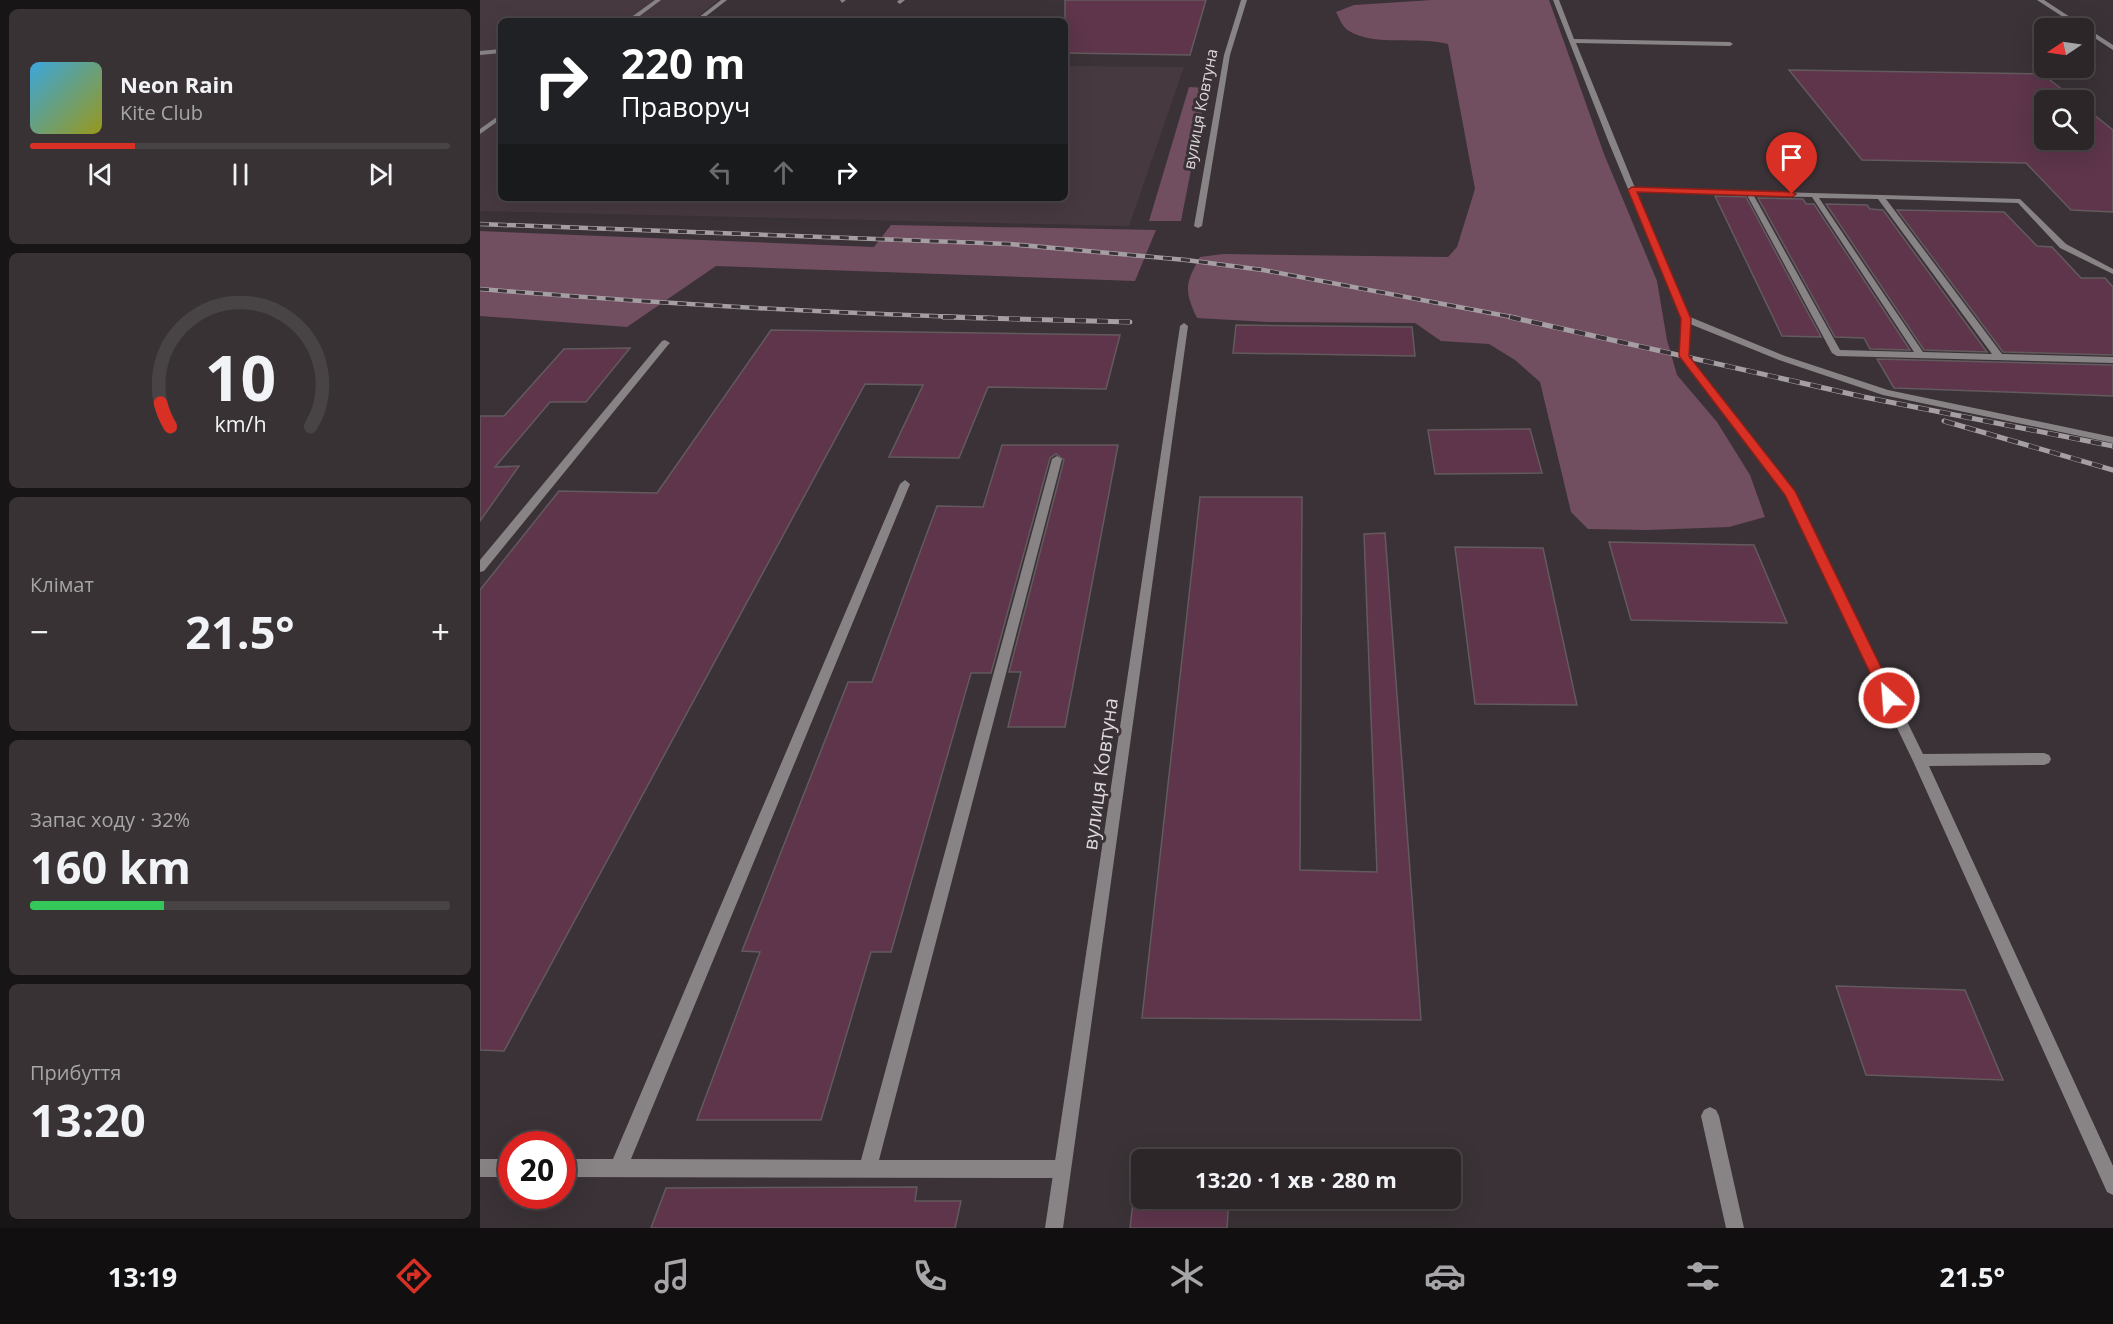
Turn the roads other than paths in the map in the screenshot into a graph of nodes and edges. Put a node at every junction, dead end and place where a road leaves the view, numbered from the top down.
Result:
1 (658, 0) edge
2 (724, 0) edge
3 (1244, 0) edge
4 (1556, 0) edge
5 (2040, 0) edge
6 (633, 18) edge
7 (701, 18) edge
8 (1573, 41) junction
9 (1730, 44) dead end
10 (2113, 48) edge
11 (498, 51) edge
12 (480, 53) edge
13 (498, 118) edge
14 (480, 124) edge
15 (490, 124) junction
16 (480, 132) edge
17 (1632, 190) junction
18 (1749, 193) junction
19 (1814, 195) junction
20 (1880, 197) junction
21 (1197, 226) dead end
22 (2113, 272) edge
23 (1686, 319) junction
24 (1184, 326) dead end
25 (665, 343) dead end
26 (1920, 355) junction
27 (2000, 357) junction
28 (2113, 360) edge
29 (2113, 440) edge
30 (1057, 459) dead end
31 (905, 484) dead end
32 (480, 568) edge
33 (1919, 759) junction
34 (2044, 759) dead end
35 (1710, 1116) dead end
36 (480, 1168) edge
37 (498, 1168) edge
38 (576, 1168) edge
39 (618, 1168) junction
40 (868, 1168) junction
41 (1062, 1168) junction
42 (2113, 1186) edge
43 (1054, 1228) edge
44 (1735, 1228) edge

1 - 6 street
2 - 7 street
3 - 21 street, вулиця Ковтуна
4 - 8 street
5 - 10 street
8 - 9 street
8 - 17 street
11 - 12 street
13 - 15 street
14 - 15 street
15 - 16 street
17 - 18 street
17 - 23 street
18 - 19 street
18 - 26 street
19 - 20 street
19 - 26 street
20 - 22 street
20 - 27 street
23 - 29 street
23 - 33 street
24 - 41 street, вулиця Ковтуна
25 - 32 street
26 - 27 street
27 - 28 street
30 - 40 street
31 - 39 street
33 - 34 street
33 - 42 street
35 - 44 street
36 - 37 street
38 - 39 street
39 - 40 street
40 - 41 street
41 - 43 street, вулиця Ковтуна

